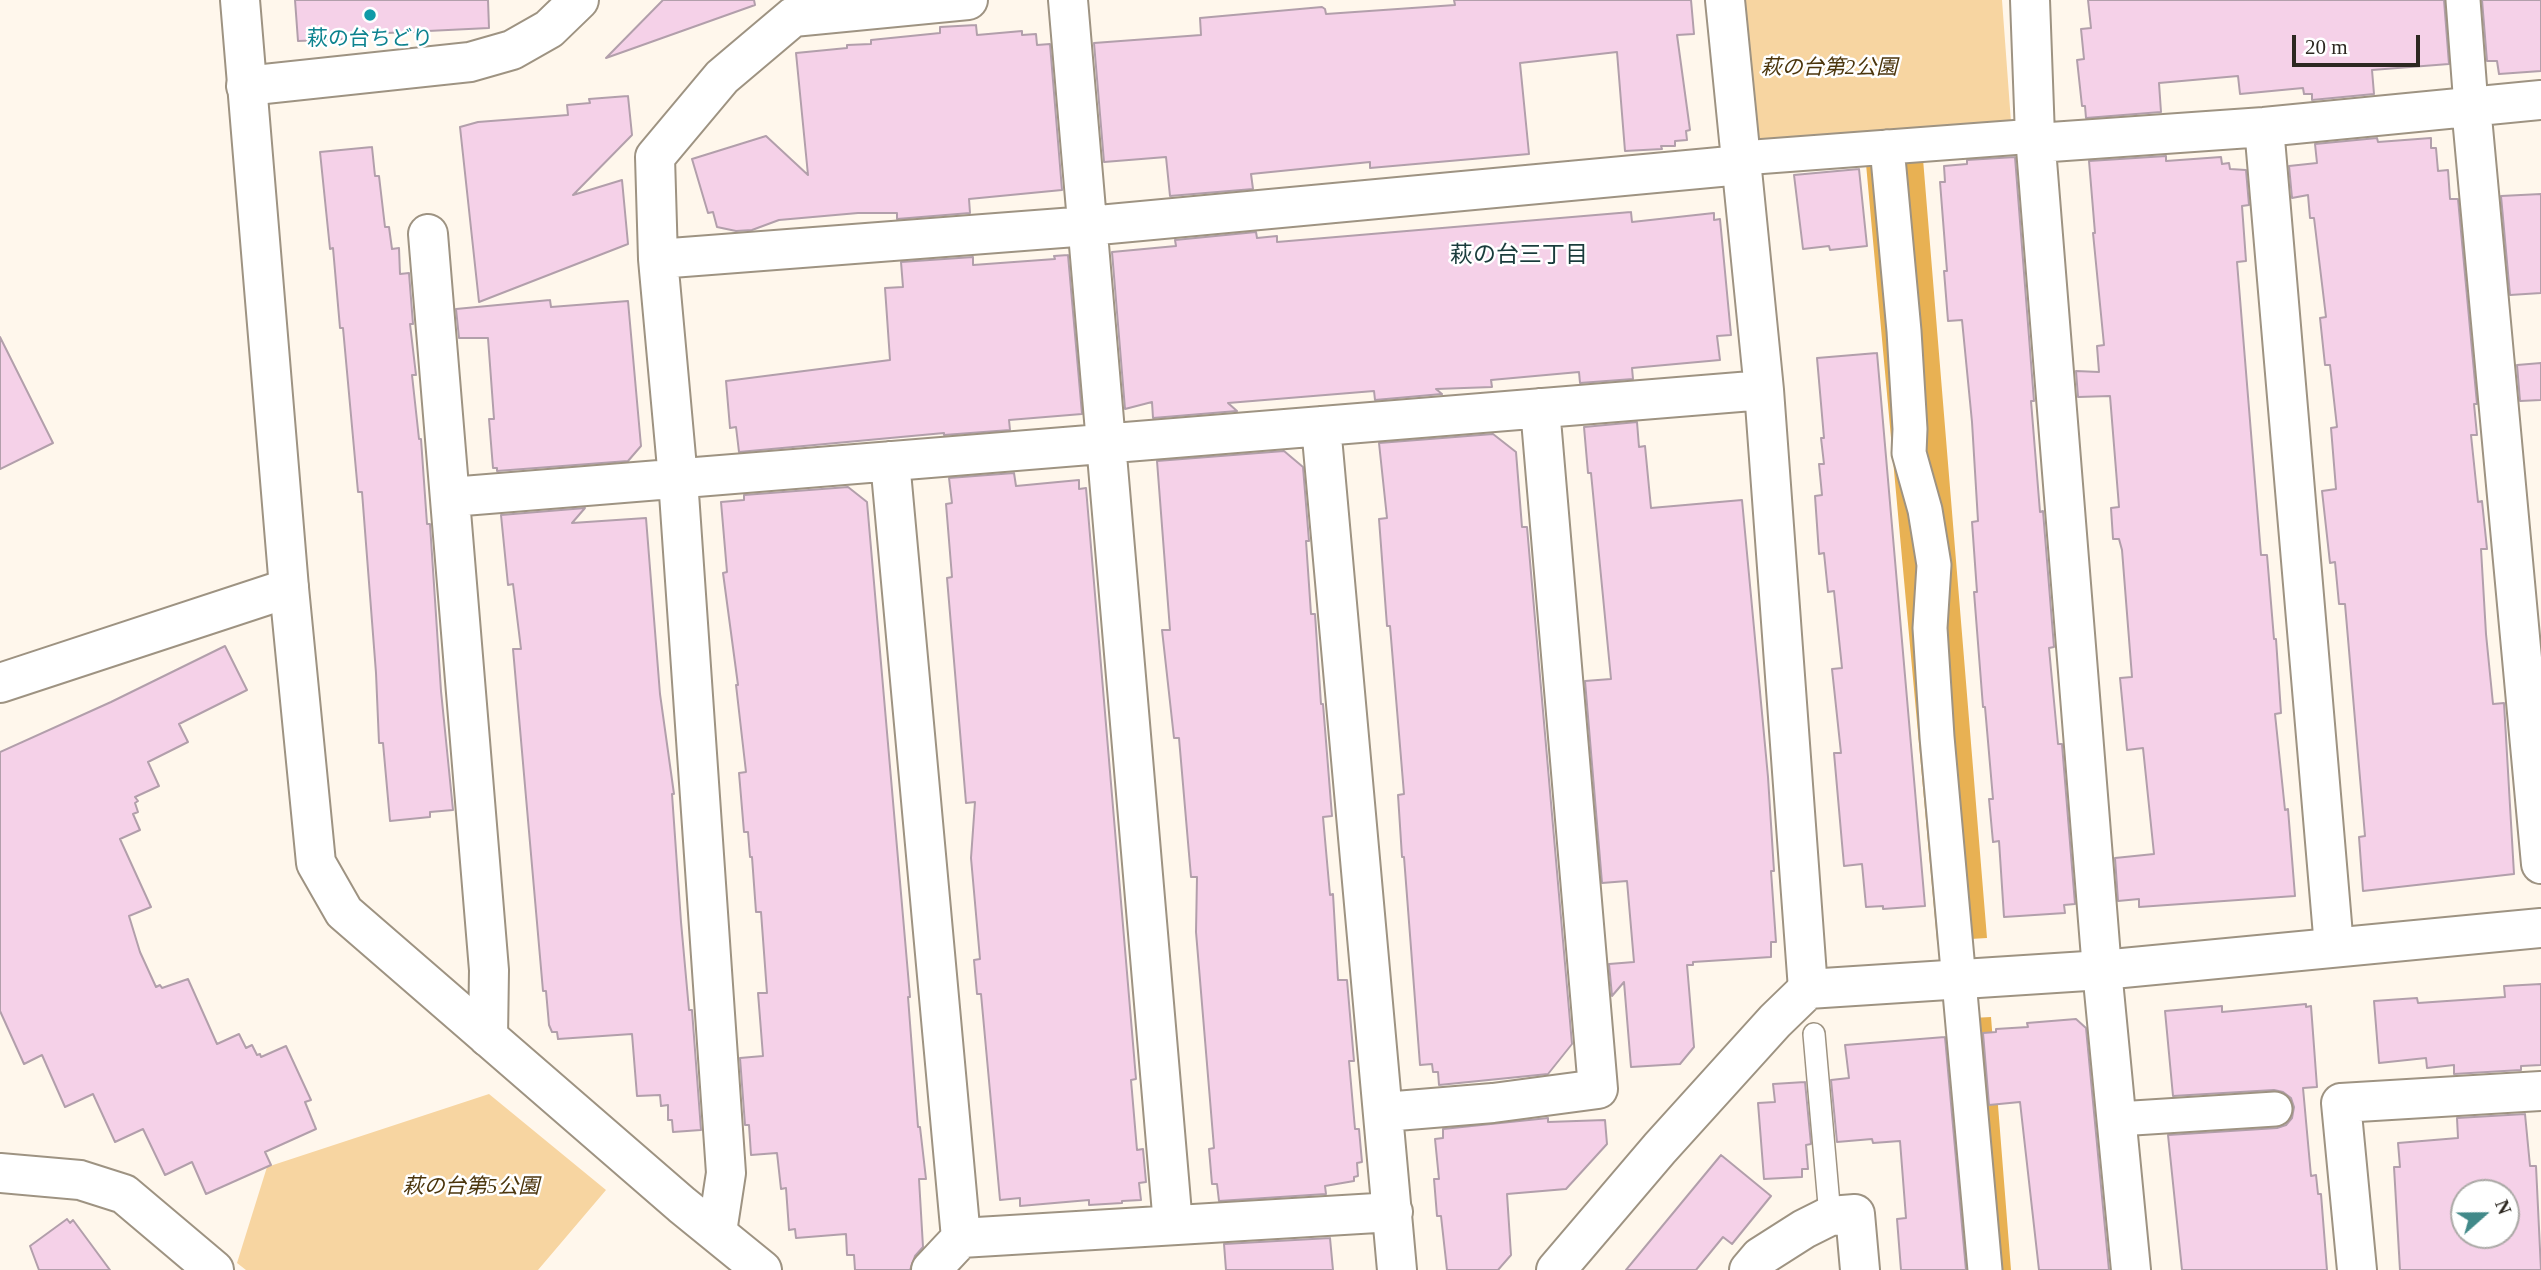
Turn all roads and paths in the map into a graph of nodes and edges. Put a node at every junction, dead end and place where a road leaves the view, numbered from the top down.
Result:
1 (240, 0) edge
2 (579, 0) edge
3 (968, 0) edge
4 (1068, 0) edge
5 (1725, 0) edge
6 (2030, 0) edge
7 (2463, 0) edge
8 (246, 86) junction
9 (2541, 100) edge
10 (2471, 106) junction
11 (2264, 127) junction
12 (2036, 140) junction
13 (1887, 146) junction
14 (1742, 161) junction
15 (1088, 226) junction
16 (428, 234) dead end
17 (658, 258) junction
18 (1764, 390) junction
19 (1540, 408) junction
20 (1321, 426) junction
21 (1107, 443) junction
22 (891, 461) junction
23 (678, 479) junction
24 (450, 497) junction
25 (289, 588) junction
26 (0, 683) edge
27 (2541, 864) edge
28 (2541, 928) edge
29 (2334, 947) junction
30 (2102, 970) junction
31 (1960, 978) junction
32 (1808, 989) junction
33 (1814, 1034) dead end
34 (488, 1037) junction
35 (2541, 1091) edge
36 (2275, 1109) dead end
37 (1384, 1112) junction
38 (2118, 1119) junction
39 (0, 1173) edge
40 (1393, 1212) junction
41 (1830, 1216) junction
42 (1173, 1225) junction
43 (718, 1232) junction
44 (961, 1238) junction
45 (214, 1270) edge
46 (762, 1270) edge
47 (931, 1270) edge
48 (1397, 1270) edge
49 (1556, 1270) edge
50 (1749, 1270) edge
51 (1860, 1270) edge
52 (1985, 1270) edge
53 (2131, 1270) edge
54 (2357, 1270) edge

1 - 8 street
2 - 8 street
3 - 17 street
4 - 15 street
5 - 14 street
6 - 12 street
7 - 10 street
8 - 25 street
9 - 10 street
10 - 11 street
10 - 27 street
11 - 12 street
11 - 29 street
12 - 13 street
12 - 30 street
13 - 14 street
13 - 31 street
14 - 15 street
14 - 18 street
15 - 17 street
15 - 21 street
16 - 24 street
17 - 23 street
18 - 19 street
18 - 32 street
19 - 20 street
19 - 37 street
20 - 21 street
20 - 37 street
21 - 22 street
21 - 42 street
22 - 23 street
22 - 44 street
23 - 24 street
23 - 43 street
24 - 34 street
25 - 26 street
25 - 34 street
28 - 29 street
29 - 30 street
30 - 31 street
30 - 38 street
31 - 32 street
31 - 52 street
32 - 49 street
33 - 41 lane
34 - 43 street
35 - 54 street
36 - 38 street
37 - 40 street
38 - 53 street
39 - 45 street
40 - 42 street
40 - 48 street
41 - 50 street
41 - 51 street
42 - 44 street
43 - 46 street
44 - 47 street

